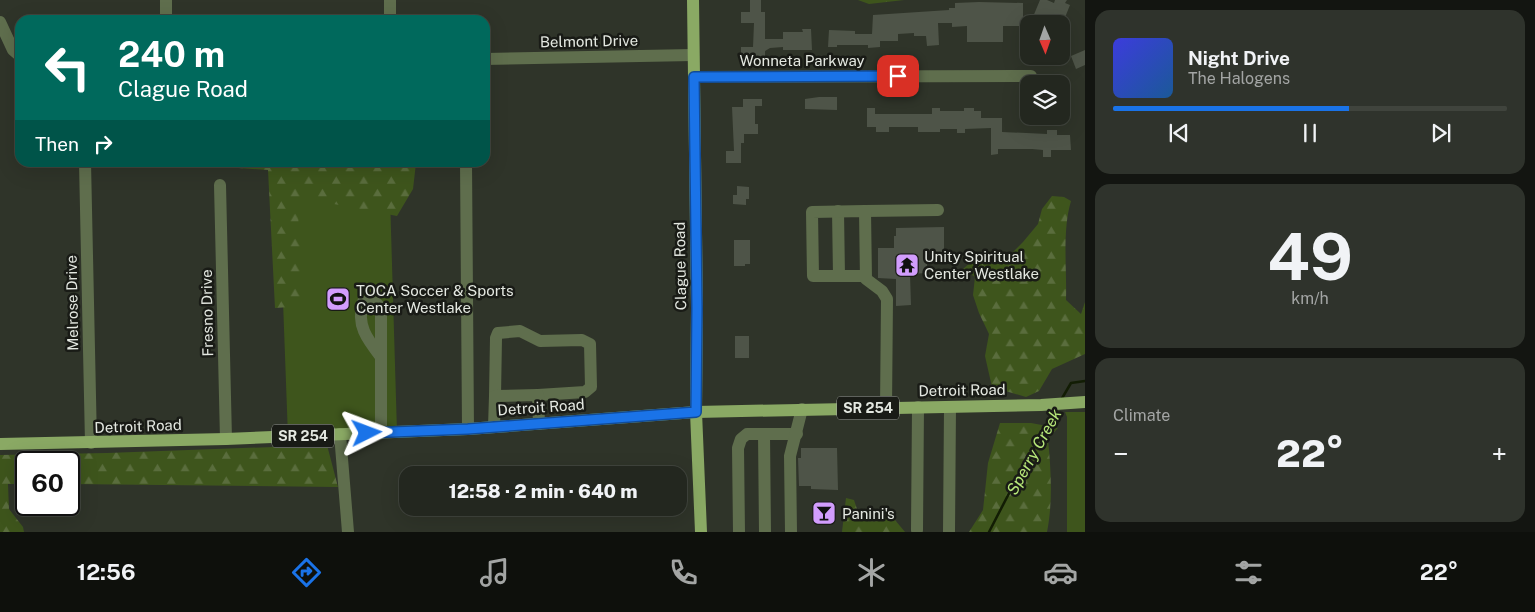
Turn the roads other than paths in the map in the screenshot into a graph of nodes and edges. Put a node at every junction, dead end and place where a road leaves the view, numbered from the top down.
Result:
1 (166, 0) edge
2 (390, 0) edge
3 (693, 0) edge
4 (166, 15) edge
5 (390, 15) edge
6 (0, 22) edge
7 (15, 52) edge
8 (693, 55) junction
9 (490, 59) edge
10 (1020, 76) edge
11 (694, 77) junction
12 (85, 167) edge
13 (466, 167) edge
14 (220, 185) dead end
15 (938, 210) dead end
16 (838, 211) junction
17 (865, 211) junction
18 (839, 276) junction
19 (865, 276) junction
20 (381, 357) dead end
21 (538, 394) junction
22 (495, 396) junction
23 (1085, 402) edge
24 (950, 406) junction
25 (918, 407) junction
26 (886, 408) junction
27 (802, 410) junction
28 (696, 412) junction
29 (538, 424) junction
30 (494, 427) junction
31 (468, 429) junction
32 (381, 433) junction
33 (340, 434) junction
34 (764, 434) junction
35 (797, 434) junction
36 (226, 440) junction
37 (91, 443) junction
38 (0, 444) edge
39 (917, 530) dead end
40 (348, 532) edge
41 (701, 532) edge
42 (738, 532) edge
43 (766, 532) edge
44 (791, 532) edge
45 (949, 532) edge

1 - 4 street
2 - 5 street
3 - 8 main road, Clague Road
6 - 7 street
8 - 9 street, Belmont Drive
8 - 11 main road, Clague Road
10 - 11 street, Wonneta Parkway
11 - 28 main road, Clague Road
12 - 37 street, Melrose Drive
13 - 31 street
14 - 36 street, Fresno Drive
15 - 17 street
16 - 17 street
16 - 18 street
16 - 18 street
17 - 19 street
18 - 19 street
19 - 26 street
20 - 32 street
21 - 22 street
21 - 22 street
21 - 29 street
22 - 30 street
23 - 24 main road, Detroit Road / SR 254
24 - 25 main road, Detroit Road / SR 254
24 - 45 street
25 - 26 main road, Detroit Road / SR 254
25 - 39 street
26 - 27 main road, Detroit Road / SR 254
27 - 28 main road, Detroit Road / SR 254
27 - 35 street
28 - 29 main road, Detroit Road / SR 254
28 - 41 main road, Clague Road
29 - 30 main road, Detroit Road / SR 254
30 - 31 main road, Detroit Road / SR 254
31 - 32 main road, Detroit Road / SR 254
32 - 33 main road, Detroit Road / SR 254
33 - 36 main road, Detroit Road / SR 254
33 - 40 street
34 - 35 street
34 - 42 street
34 - 43 street
35 - 44 street
36 - 37 main road, Detroit Road / SR 254
37 - 38 main road, Detroit Road / SR 254

